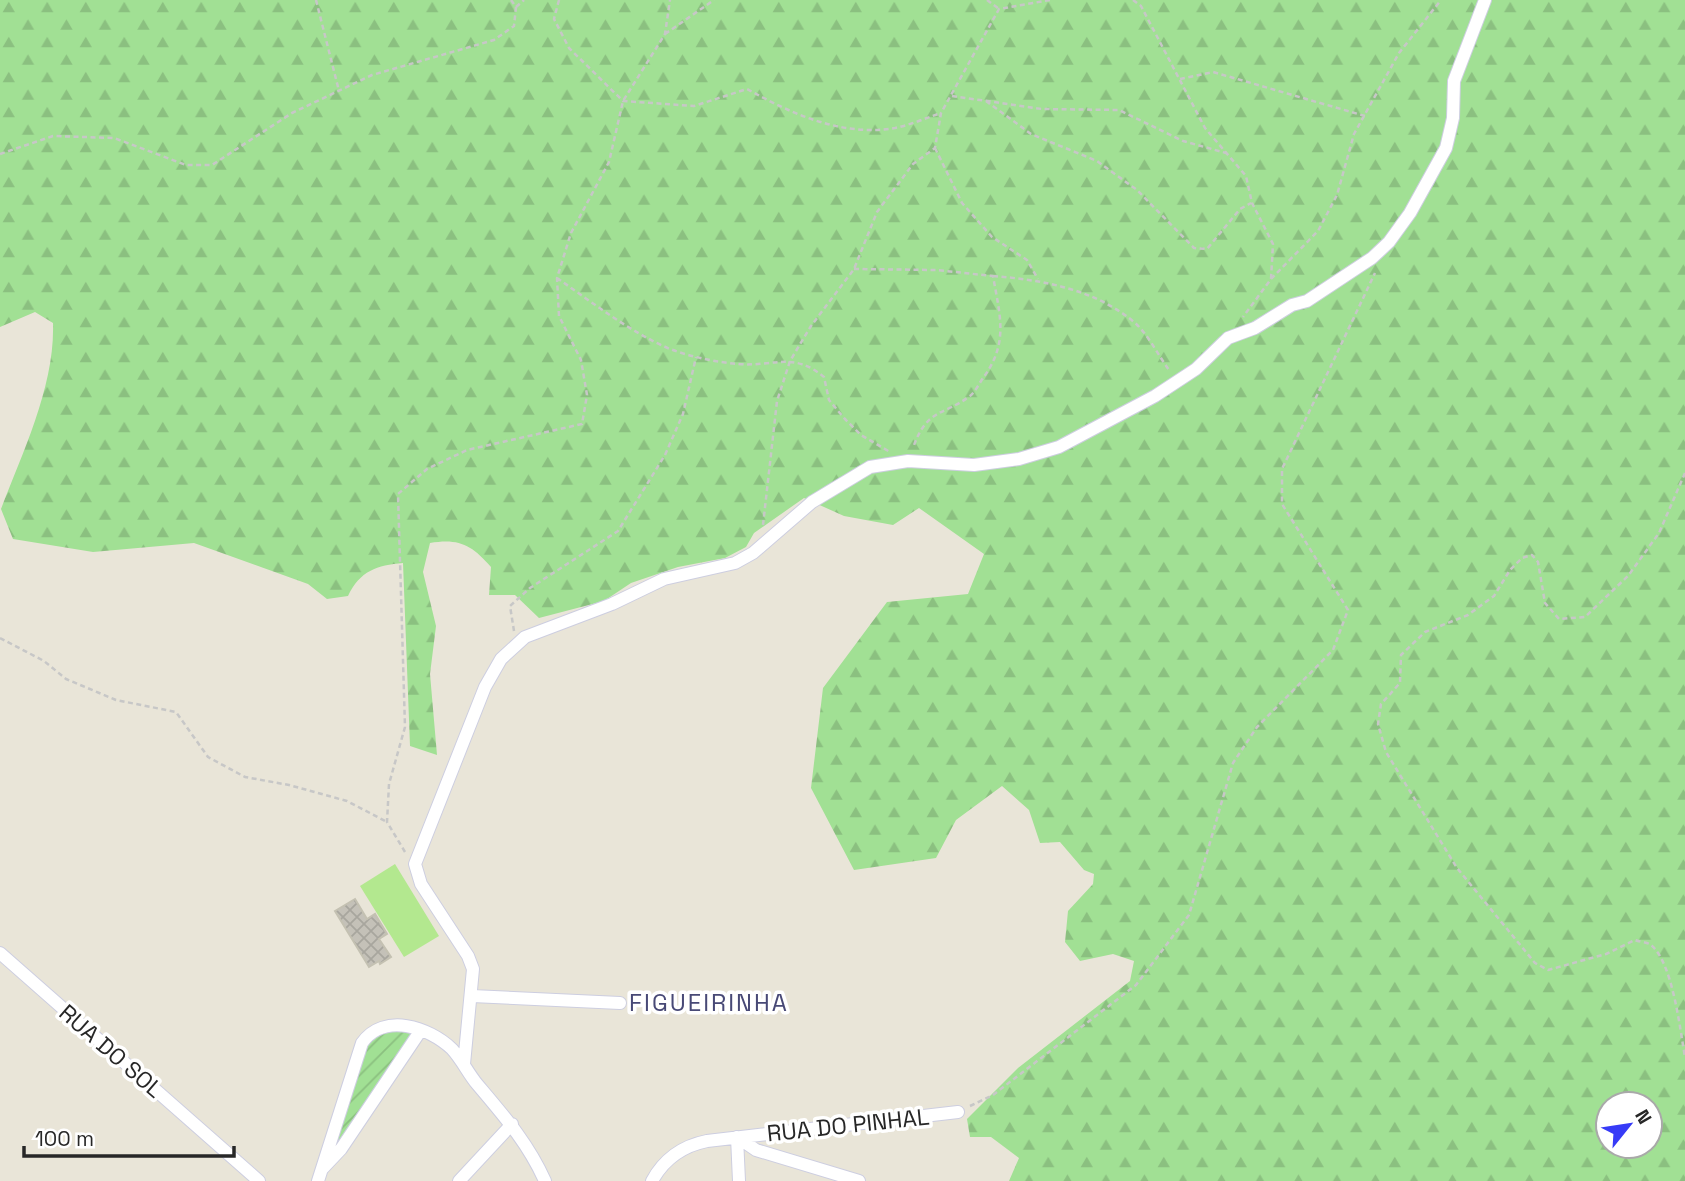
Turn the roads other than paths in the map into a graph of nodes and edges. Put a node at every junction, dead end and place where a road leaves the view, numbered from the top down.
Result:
1 (1485, 0) edge
2 (0, 953) edge
3 (472, 996) junction
4 (620, 1003) dead end
5 (421, 1030) junction
6 (464, 1064) junction
7 (958, 1112) road end
8 (512, 1124) junction
9 (737, 1138) junction
10 (321, 1175) edge
11 (255, 1180) edge
12 (459, 1181) edge
13 (545, 1181) edge
14 (652, 1181) edge
15 (739, 1181) edge
16 (859, 1181) edge

1 - 3 street
2 - 11 street, RUA DO SOL
3 - 4 street
3 - 6 street
5 - 6 street
5 - 10 street
5 - 10 street
6 - 8 street
7 - 9 street, RUA DO PINHAL
8 - 12 street
8 - 13 street
9 - 14 street, RUA DO PINHAL
9 - 15 street
9 - 16 street

